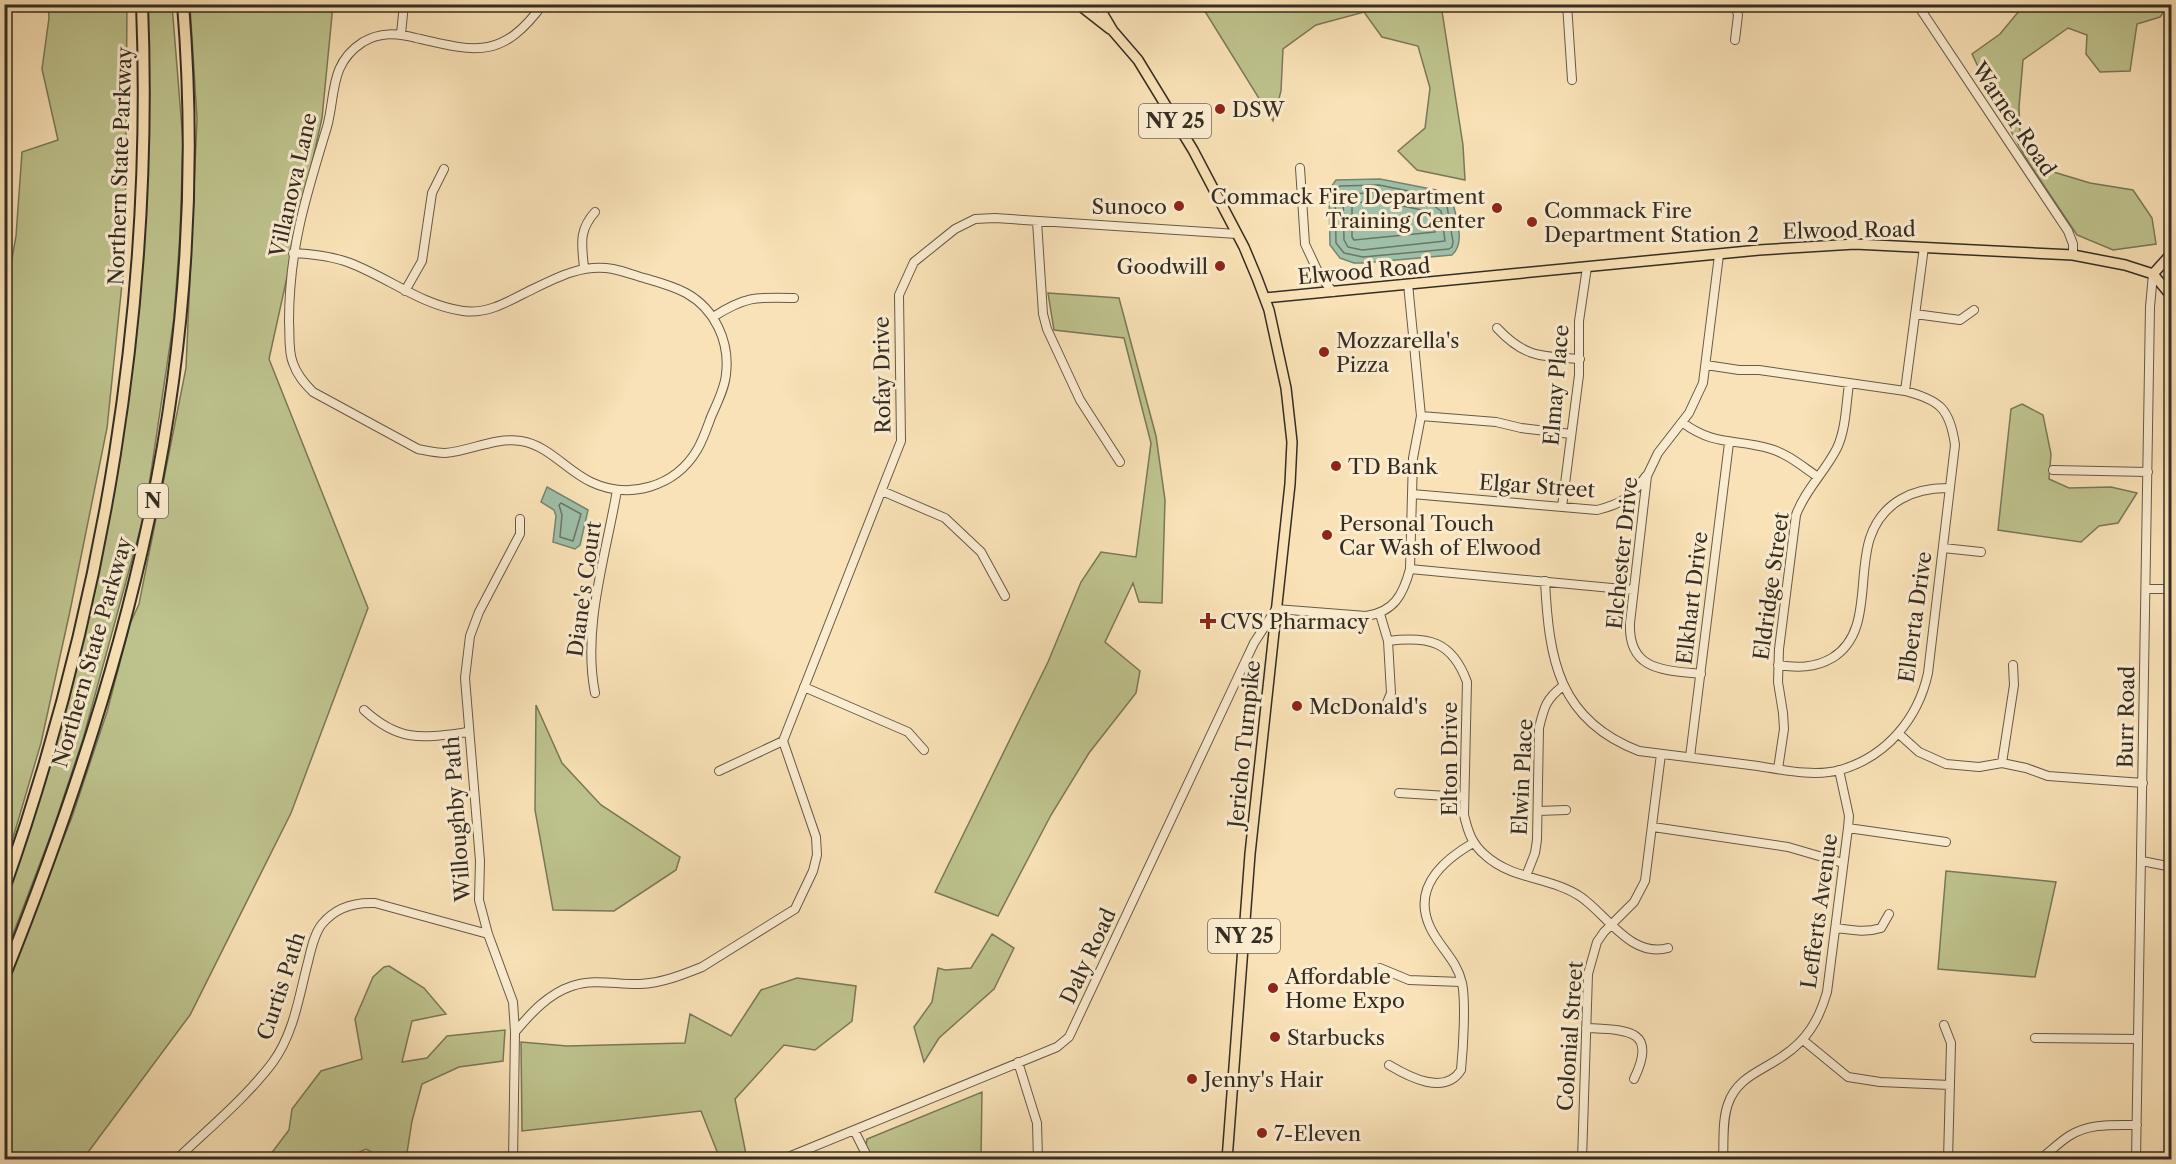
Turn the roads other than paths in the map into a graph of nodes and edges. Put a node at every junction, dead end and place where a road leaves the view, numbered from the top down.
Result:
1 (142, 4) edge
2 (183, 4) edge
3 (404, 4) edge
4 (543, 4) edge
5 (1078, 4) edge
6 (1097, 4) edge
7 (1567, 4) edge
8 (1735, 4) edge
9 (1917, 4) edge
10 (1113, 31) junction
11 (401, 34) junction
12 (1736, 40) dead end
13 (1572, 80) dead end
14 (1300, 168) dead end
15 (444, 169) dead end
16 (595, 212) dead end
17 (1037, 221) junction
18 (1237, 234) junction
19 (1924, 247) junction
20 (293, 253) junction
21 (2172, 253) edge
22 (1719, 255) junction
23 (2073, 255) junction
24 (1587, 267) junction
25 (584, 268) junction
26 (2153, 274) junction
27 (1408, 284) junction
28 (405, 291) junction
29 (1333, 292) junction
30 (2172, 297) edge
31 (794, 298) dead end
32 (1265, 298) junction
33 (1974, 310) dead end
34 (1915, 314) junction
35 (713, 317) junction
36 (1497, 328) dead end
37 (1580, 359) junction
38 (1706, 365) junction
39 (1848, 384) junction
40 (1905, 391) junction
41 (1421, 416) junction
42 (1683, 423) junction
43 (1571, 434) junction
44 (1729, 442) junction
45 (1120, 462) dead end
46 (2053, 470) dead end
47 (2148, 472) junction
48 (1647, 476) junction
49 (1818, 477) junction
50 (1950, 488) junction
51 (617, 490) junction
52 (882, 491) junction
53 (1412, 494) junction
54 (1562, 507) junction
55 (520, 519) dead end
56 (1943, 548) junction
57 (1981, 552) dead end
58 (1410, 569) junction
59 (1545, 580) junction
60 (2147, 589) junction
61 (2172, 589) edge
62 (1633, 590) junction
63 (1005, 596) dead end
64 (1276, 609) junction
65 (1380, 614) junction
66 (1388, 641) junction
67 (1778, 664) junction
68 (2013, 665) dead end
69 (1701, 674) junction
70 (1563, 686) junction
71 (804, 687) junction
72 (595, 693) dead end
73 (364, 710) dead end
74 (1384, 710) dead end
75 (468, 732) junction
76 (1899, 734) junction
77 (783, 741) junction
78 (924, 750) dead end
79 (1661, 754) junction
80 (1690, 757) junction
81 (2002, 763) junction
82 (1778, 769) junction
83 (1839, 770) junction
84 (719, 771) dead end
85 (2144, 783) junction
86 (1399, 794) dead end
87 (1464, 797) junction
88 (1566, 810) dead end
89 (1538, 811) junction
90 (1653, 827) junction
91 (1848, 828) junction
92 (1946, 842) dead end
93 (1473, 843) junction
94 (2142, 861) junction
95 (1843, 863) junction
96 (2172, 867) edge
97 (1526, 876) junction
98 (4, 889) edge
99 (1889, 914) dead end
100 (1611, 925) junction
101 (1836, 927) junction
102 (488, 934) junction
103 (1668, 948) dead end
104 (1380, 968) dead end
105 (4, 977) edge
106 (1461, 982) junction
107 (1944, 1025) dead end
108 (1586, 1028) junction
109 (515, 1032) junction
110 (2035, 1038) dead end
111 (2138, 1039) junction
112 (1803, 1040) junction
113 (1018, 1062) junction
114 (1389, 1065) dead end
115 (1634, 1079) dead end
116 (1950, 1084) junction
117 (2137, 1125) junction
118 (854, 1130) junction
119 (798, 1157) edge
120 (176, 1160) edge
121 (513, 1160) edge
122 (782, 1160) edge
123 (869, 1160) edge
124 (1038, 1160) edge
125 (1227, 1160) edge
126 (1582, 1160) edge
127 (1724, 1160) edge
128 (1948, 1160) edge
129 (2039, 1160) edge
130 (2136, 1160) edge

1 - 98 highway, Northern State Parkway / N
2 - 105 highway, Northern State Parkway / N
3 - 11 street
4 - 11 street, Villanova Lane
5 - 10 main road
6 - 10 main road, NY 25
7 - 13 street
8 - 12 street
9 - 23 street, Warner Road
10 - 18 main road, NY 25
11 - 20 street, Villanova Lane
14 - 29 street
15 - 28 street
16 - 25 street
17 - 18 street, Rofay Drive
17 - 45 street
17 - 52 street, Rofay Drive
18 - 32 main road, NY 25
19 - 22 main road, Elwood Road
19 - 23 main road, Elwood Road
19 - 34 street
20 - 28 street
20 - 51 street, Villanova Lane
21 - 26 main road
22 - 24 main road, Elwood Road
22 - 38 street, Elchester Drive
23 - 26 main road, Elwood Road
24 - 27 main road, Elwood Road
24 - 37 street, Elmay Place
25 - 28 street
25 - 35 street
26 - 30 main road
26 - 47 street, Burr Road
27 - 29 main road, Elwood Road
27 - 41 street
29 - 32 main road, Elwood Road
31 - 35 street
32 - 64 main road, Jericho Turnpike / NY 25
33 - 34 street
34 - 40 street
35 - 51 street, Villanova Lane
36 - 37 street
37 - 43 street, Elmay Place
38 - 39 street, Elberta Drive
38 - 42 street, Elchester Drive
39 - 40 street, Elberta Drive
39 - 49 street, Eldridge Street
40 - 50 street, Elberta Drive
41 - 43 street
41 - 53 street
42 - 44 street
42 - 48 street, Elchester Drive
43 - 54 street, Elmay Place
44 - 49 street
44 - 69 street, Elkhart Drive
46 - 47 street
47 - 60 street, Burr Road
48 - 54 street, Elgar Street
48 - 62 street, Elchester Drive
49 - 67 street, Eldridge Street
50 - 56 street, Elberta Drive
50 - 67 street
51 - 72 street, Diane's Court
52 - 63 street
52 - 71 street, Rofay Drive
53 - 54 street, Elgar Street
53 - 58 street
55 - 75 street, Willoughby Path
56 - 57 street
56 - 76 street, Elberta Drive
58 - 59 street
58 - 65 street
59 - 62 street
59 - 70 street
60 - 61 street
60 - 85 street, Burr Road
62 - 69 street, Elchester Drive
64 - 65 street
64 - 113 street, Daly Road
64 - 125 main road, Jericho Turnpike / NY 25
65 - 66 street
66 - 74 street
66 - 87 street, Elton Drive
67 - 82 street, Eldridge Street
68 - 81 street
69 - 80 street, Elkhart Drive
70 - 79 street, Elberta Drive
70 - 89 street, Elwin Place
71 - 77 street, Rofay Drive
71 - 78 street
73 - 75 street
75 - 102 street, Willoughby Path
76 - 81 street
76 - 83 street, Elberta Drive
77 - 84 street
77 - 109 street
79 - 80 street, Elberta Drive
79 - 90 street, Colonial Street
80 - 82 street, Elberta Drive
81 - 85 street
82 - 83 street, Elberta Drive
83 - 91 street, Lefferts Avenue
85 - 94 street, Burr Road
86 - 87 street
87 - 93 street, Elton Drive
88 - 89 street
89 - 97 street, Elwin Place
90 - 95 street
90 - 100 street, Colonial Street
91 - 92 street
91 - 95 street, Lefferts Avenue
93 - 97 street, Elton Drive
93 - 106 street
94 - 96 street
94 - 111 street, Burr Road
95 - 101 street, Lefferts Avenue
97 - 100 street, Elton Drive
99 - 101 street
100 - 103 street, Elton Drive
100 - 108 street, Colonial Street
101 - 112 street, Lefferts Avenue
102 - 109 street, Willoughby Path
102 - 120 street, Curtis Path
104 - 106 street
106 - 114 street
107 - 116 street
108 - 115 street
108 - 126 street, Colonial Street
109 - 121 street, Willoughby Path
110 - 111 street
111 - 117 street, Burr Road
112 - 116 street
112 - 127 street, Lefferts Avenue
113 - 118 street, Daly Road
113 - 124 street
116 - 128 street
117 - 129 street
117 - 130 street, Burr Road
118 - 119 street, Daly Road
118 - 123 street
119 - 122 street, Daly Road

